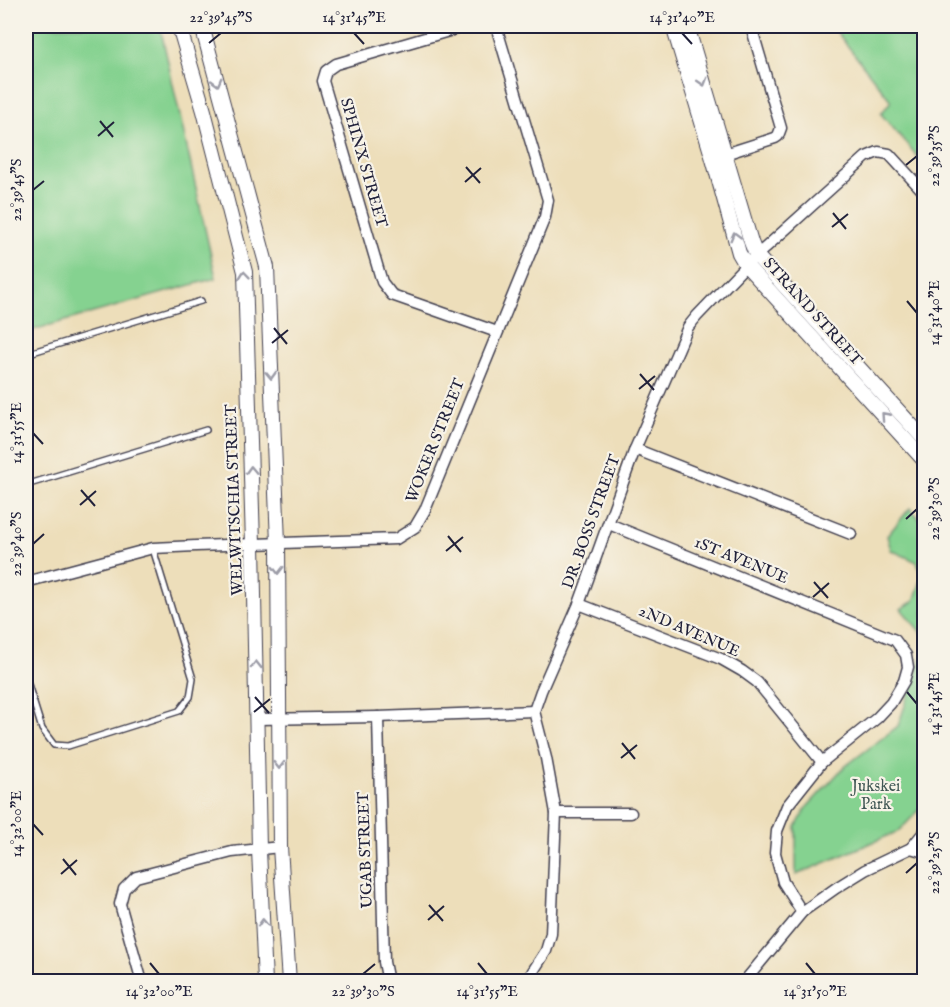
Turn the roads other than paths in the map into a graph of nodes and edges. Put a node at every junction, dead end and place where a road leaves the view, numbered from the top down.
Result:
1 (179, 26) edge
2 (202, 26) edge
3 (466, 26) edge
4 (496, 26) edge
5 (673, 26) edge
6 (687, 26) edge
7 (751, 26) edge
8 (725, 154) junction
9 (924, 192) edge
10 (751, 260) junction
11 (201, 301) dead end
12 (497, 332) junction
13 (26, 354) edge
14 (206, 430) dead end
15 (924, 439) edge
16 (635, 449) junction
17 (924, 460) edge
18 (26, 485) edge
19 (609, 524) junction
20 (850, 534) dead end
21 (278, 543) junction
22 (253, 544) junction
23 (153, 549) junction
24 (26, 582) edge
25 (579, 604) junction
26 (26, 678) edge
27 (534, 711) junction
28 (378, 717) junction
29 (279, 718) junction
30 (257, 719) junction
31 (822, 762) junction
32 (556, 813) junction
33 (632, 813) dead end
34 (924, 832) edge
35 (280, 847) junction
36 (911, 848) junction
37 (259, 850) junction
38 (924, 852) edge
39 (802, 912) junction
40 (142, 981) edge
41 (265, 981) edge
42 (289, 981) edge
43 (388, 981) edge
44 (526, 981) edge
45 (744, 981) edge

22 -> 1 street, WELWITSCHIA STREET
2 -> 21 street
3 - 12 street, SPHINX STREET
4 - 12 street, WOKER STREET
10 -> 5 street, STRAND STREET
6 -> 8 street, STRAND STREET
7 - 8 street
8 - 10 street, STRAND STREET
9 - 10 street, DR. BOSS STREET
10 - 15 street, STRAND STREET
10 - 16 street, DR. BOSS STREET
17 -> 10 street, STRAND STREET
11 - 13 lane
12 - 21 street, WOKER STREET
14 - 18 lane
16 - 19 street, DR. BOSS STREET
16 - 20 street
19 - 25 street, DR. BOSS STREET
19 - 31 street, 1ST AVENUE
21 - 22 street, WOKER STREET
21 -> 29 street
22 - 23 street, WOKER STREET
30 -> 22 street, WELWITSCHIA STREET
23 - 24 street, WOKER STREET
23 - 26 lane
25 - 27 street, DR. BOSS STREET
25 - 31 street, 2ND AVENUE
27 - 28 street
27 - 32 street
28 - 29 street
28 - 43 street, UGAB STREET
29 - 30 street
29 -> 35 street
30 - 37 street, WELWITSCHIA STREET
31 - 39 street
32 - 33 street
32 - 44 street
34 - 36 street
35 - 37 street
35 - 42 street
36 - 38 street
36 - 39 street
37 - 40 street
41 -> 37 street, WELWITSCHIA STREET
39 - 45 street

